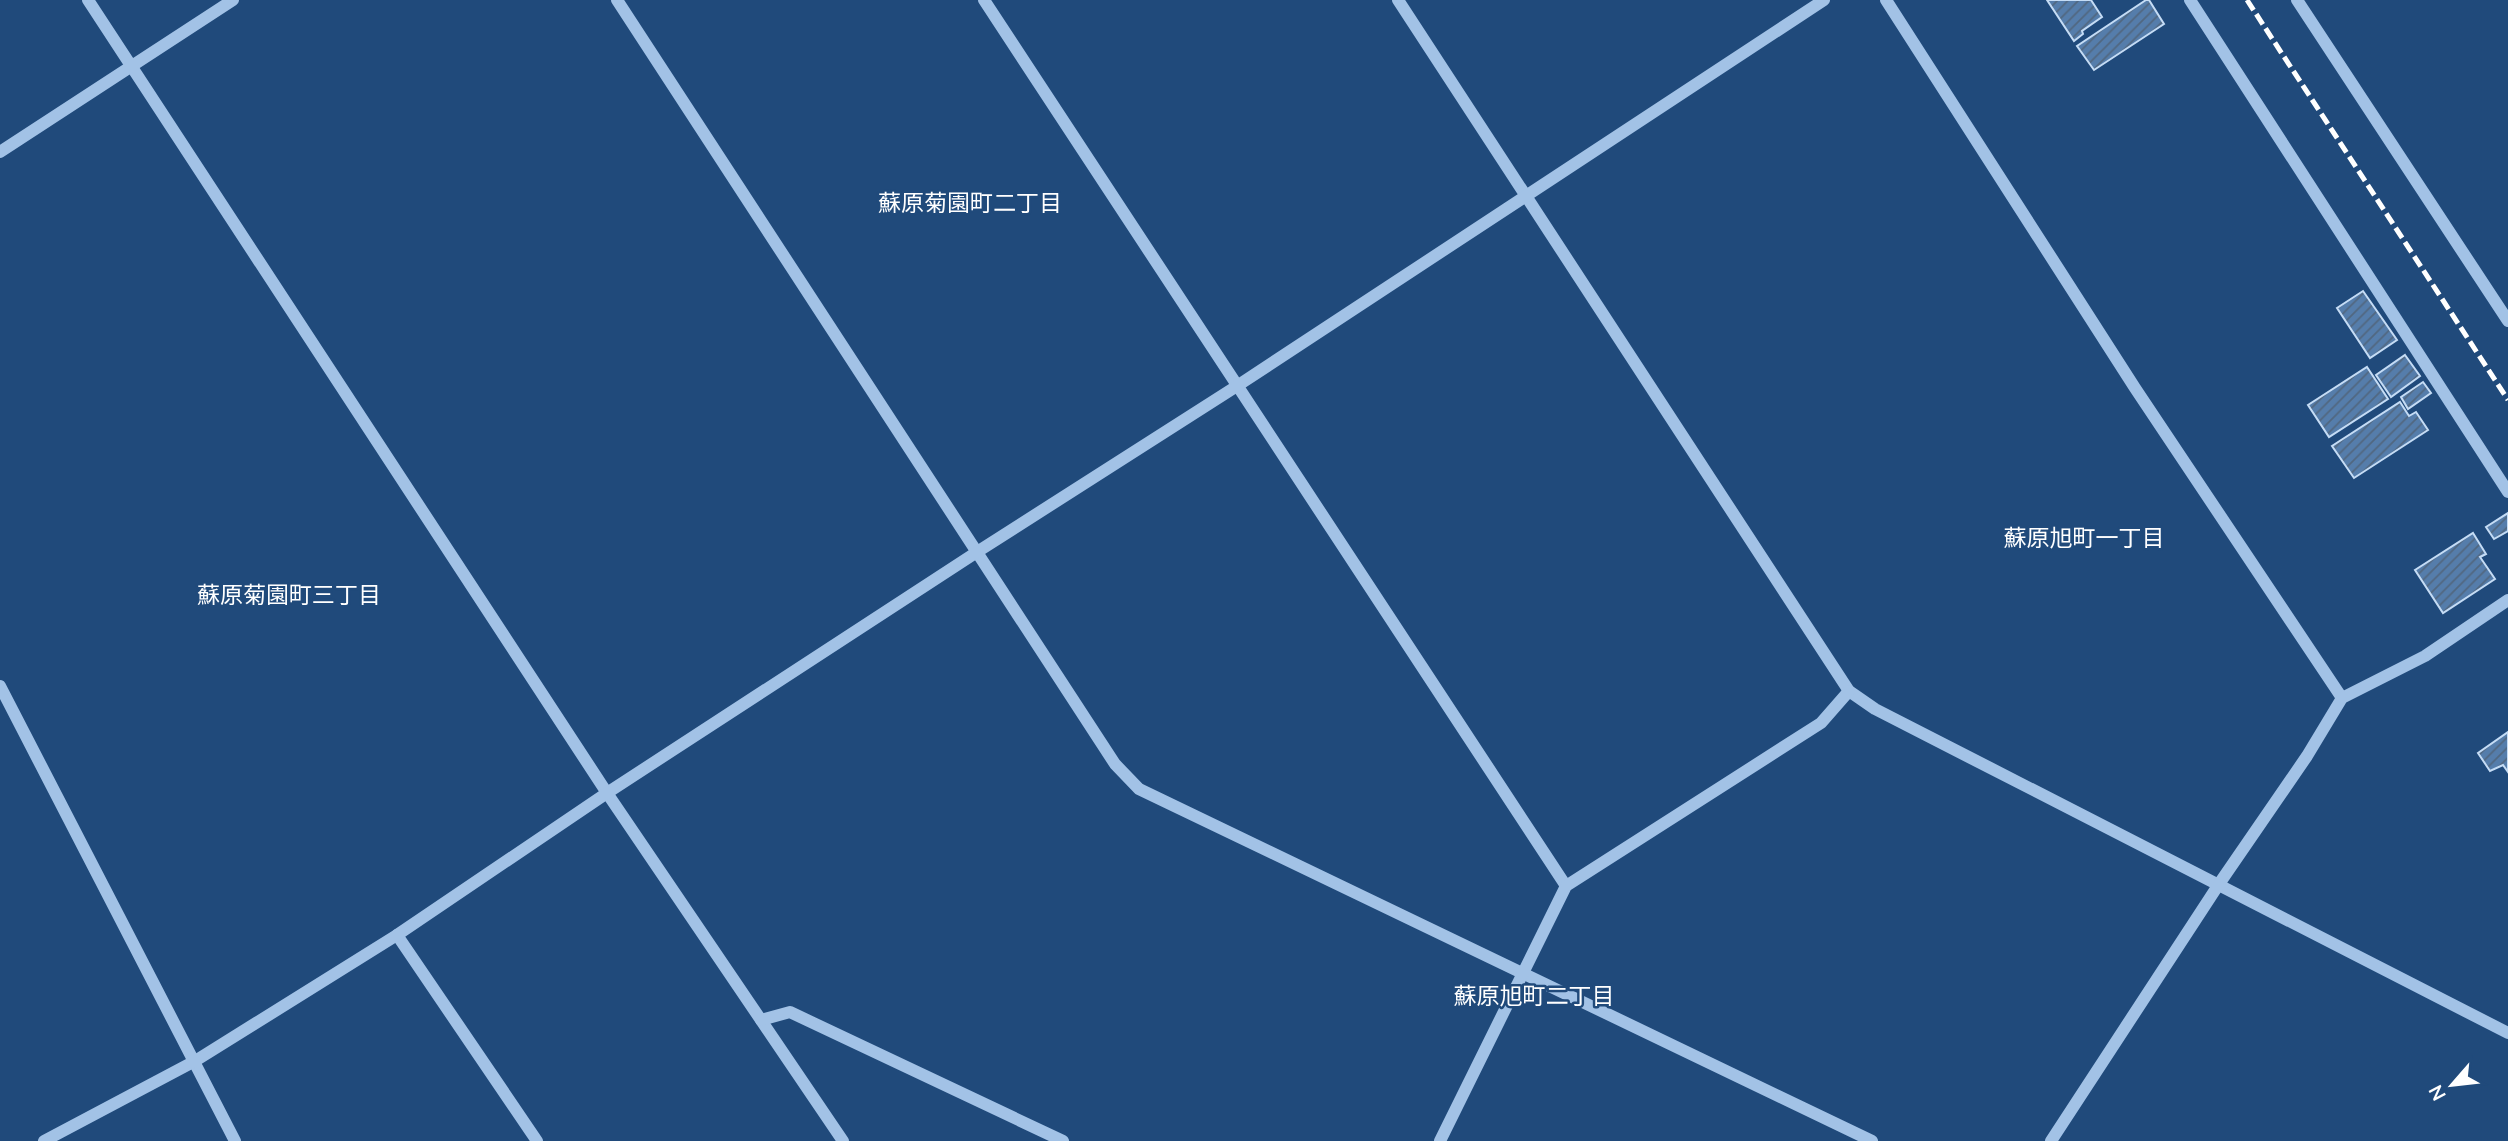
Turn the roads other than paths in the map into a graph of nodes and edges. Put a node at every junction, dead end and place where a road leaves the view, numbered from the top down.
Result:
1 (88, 0) edge
2 (233, 0) edge
3 (617, 0) edge
4 (984, 0) edge
5 (1398, 0) edge
6 (1824, 0) edge
7 (1886, 0) edge
8 (2190, 0) edge
9 (2297, 0) edge
10 (131, 66) junction
11 (0, 152) edge
12 (1527, 195) junction
13 (2508, 321) edge
14 (1237, 386) junction
15 (2508, 492) edge
16 (977, 552) junction
17 (2508, 600) edge
18 (0, 687) edge
19 (1849, 691) junction
20 (2342, 698) junction
21 (607, 793) junction
22 (2219, 884) junction
23 (1566, 886) junction
24 (397, 935) junction
25 (1523, 973) junction
26 (761, 1020) junction
27 (2508, 1033) edge
28 (195, 1061) junction
29 (44, 1141) edge
30 (235, 1141) edge
31 (537, 1141) edge
32 (843, 1141) edge
33 (1063, 1141) edge
34 (1440, 1141) edge
35 (1872, 1141) edge
36 (2051, 1141) edge

1 - 10 street
2 - 10 street
3 - 16 street
4 - 14 street
5 - 12 street
6 - 12 street
7 - 20 street
8 - 15 street
9 - 13 street
10 - 11 street
10 - 21 street
12 - 14 street
12 - 19 street
14 - 16 street
14 - 23 street
16 - 21 street
16 - 25 street
17 - 20 street
18 - 28 street
19 - 22 street
19 - 23 street
20 - 22 street
21 - 24 street
21 - 26 street
22 - 27 street
22 - 36 street
23 - 25 street
24 - 28 street
24 - 31 street
25 - 34 street
25 - 35 street
26 - 32 street
26 - 33 street
28 - 29 street
28 - 30 street

